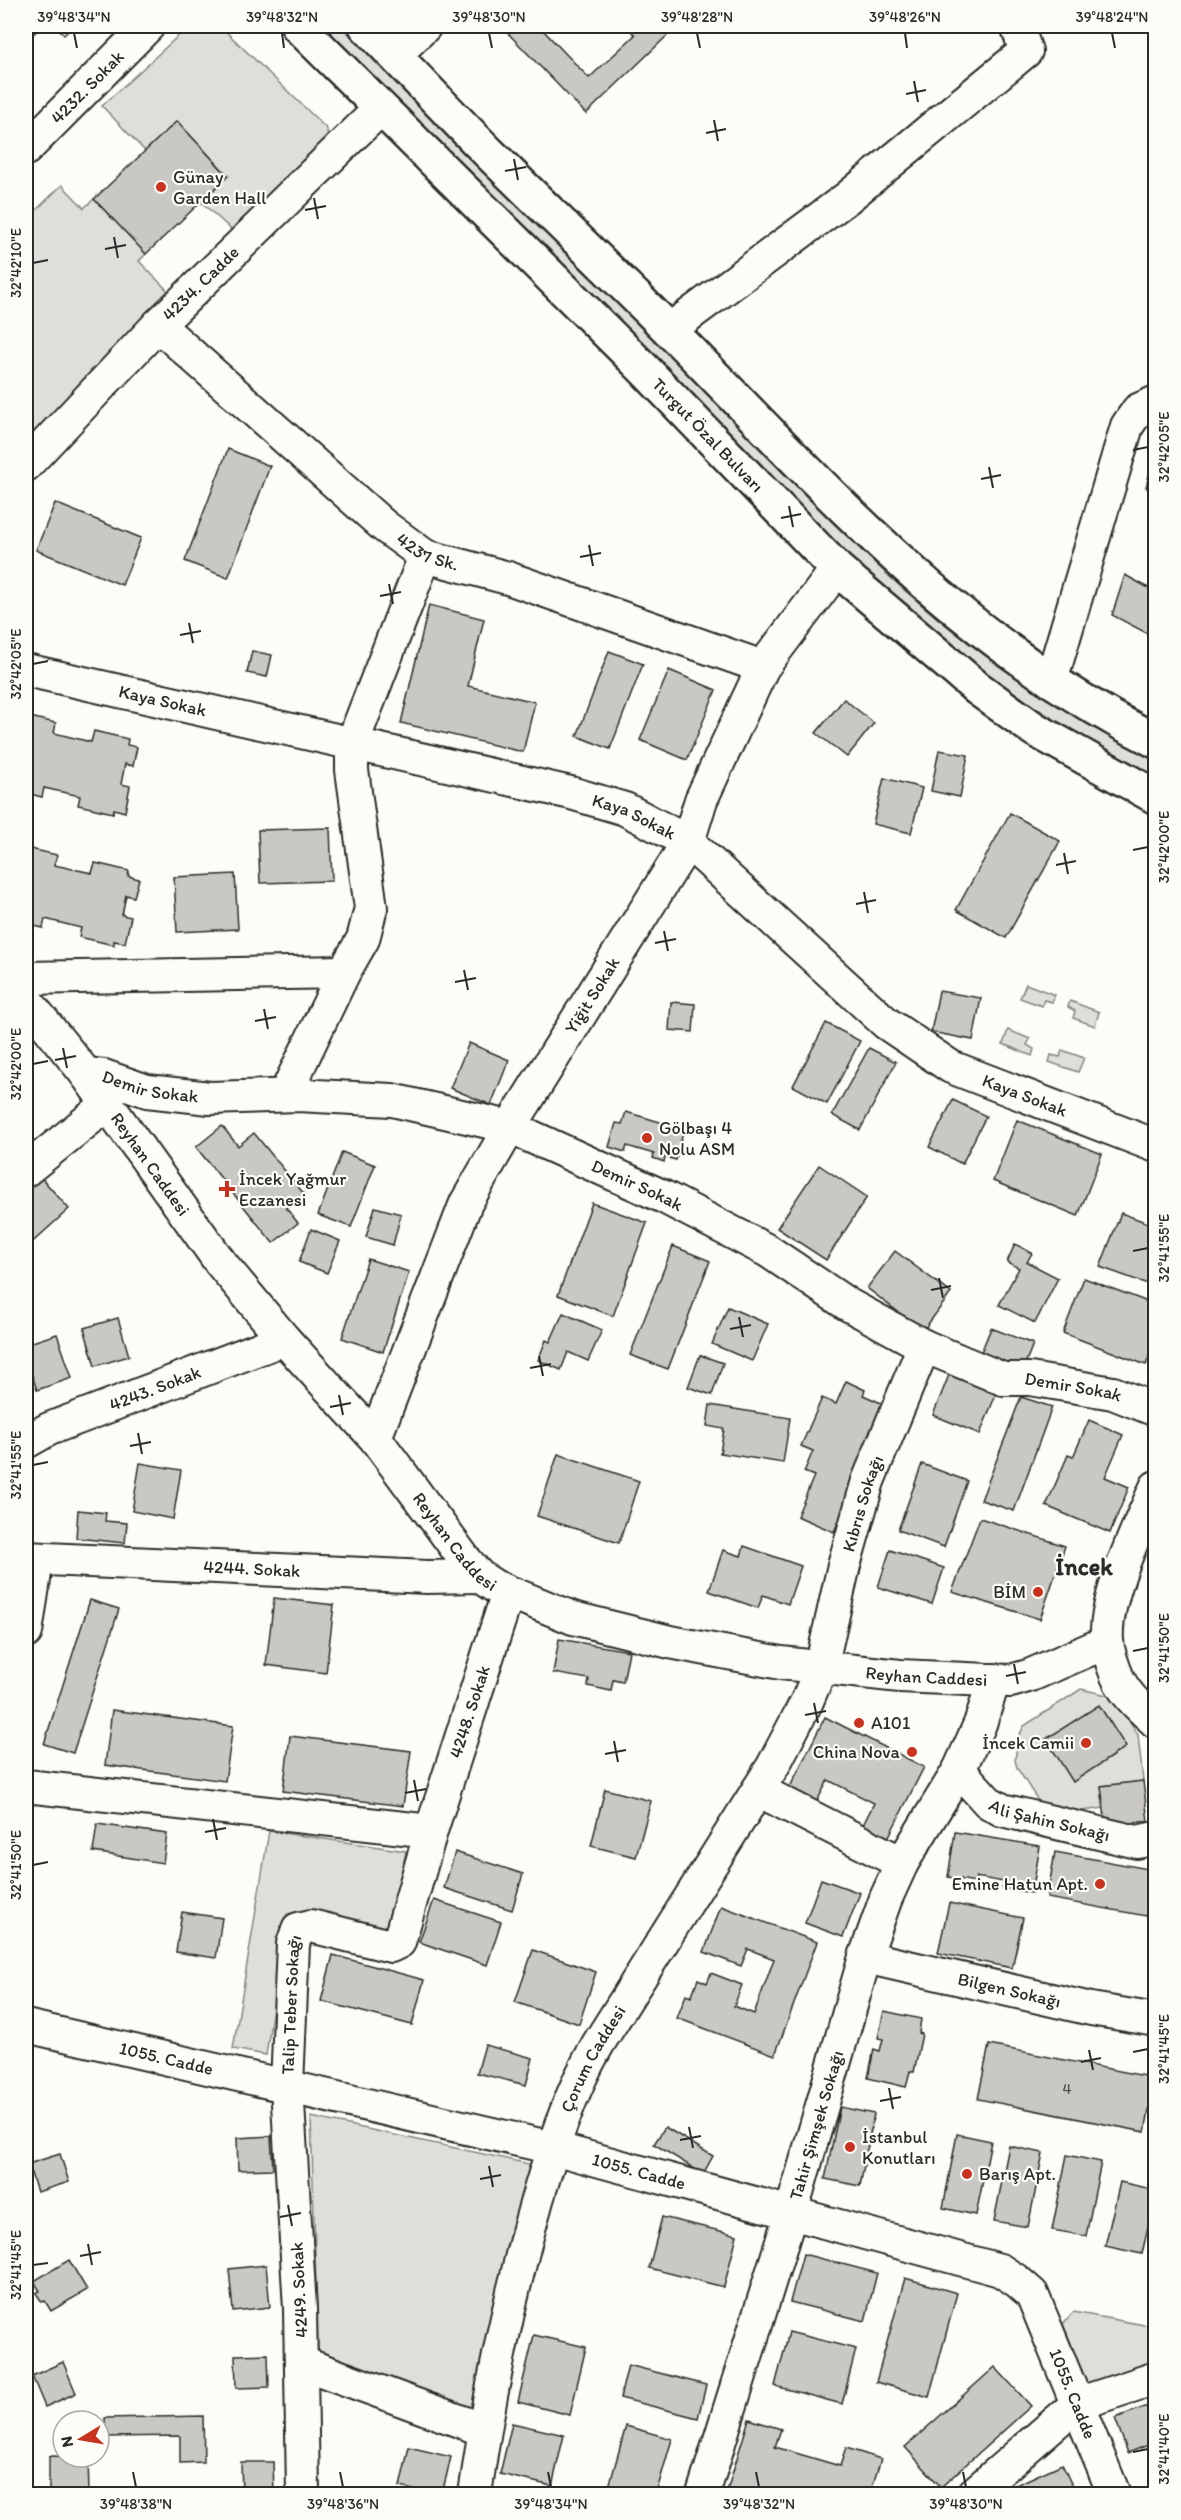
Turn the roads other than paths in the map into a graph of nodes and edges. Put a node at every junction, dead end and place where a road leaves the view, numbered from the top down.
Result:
1 (148, 26) edge
2 (298, 26) edge
3 (366, 26) edge
4 (425, 26) edge
5 (1017, 26) edge
6 (395, 55) junction
7 (381, 108) junction
8 (26, 149) edge
9 (158, 325) junction
10 (669, 330) junction
11 (1155, 402) edge
12 (26, 465) edge
13 (425, 556) junction
14 (837, 569) junction
15 (762, 667) junction
16 (26, 670) edge
17 (1051, 681) junction
18 (1155, 741) edge
19 (352, 744) junction
20 (1155, 797) edge
21 (688, 842) junction
22 (344, 972) junction
23 (26, 978) edge
24 (26, 1000) edge
25 (86, 1074) junction
26 (285, 1095) junction
27 (108, 1104) junction
28 (510, 1127) junction
29 (1155, 1146) edge
30 (26, 1170) edge
31 (284, 1339) junction
32 (924, 1346) junction
33 (1155, 1410) edge
34 (375, 1438) junction
35 (26, 1442) edge
36 (1155, 1487) edge
37 (31, 1559) edge
38 (479, 1576) junction
39 (508, 1593) junction
40 (26, 1632) edge
41 (1107, 1642) junction
42 (821, 1668) junction
43 (994, 1680) junction
44 (1155, 1722) edge
45 (959, 1770) junction
46 (26, 1786) edge
47 (758, 1790) junction
48 (431, 1831) junction
49 (1155, 1838) edge
50 (902, 1863) junction
51 (865, 1957) junction
52 (1155, 2020) edge
53 (26, 2026) edge
54 (287, 2086) junction
55 (553, 2148) junction
56 (791, 2213) junction
57 (302, 2363) junction
58 (1155, 2378) edge
59 (1077, 2404) junction
60 (484, 2430) junction
61 (303, 2494) edge
62 (475, 2494) edge
63 (703, 2494) edge
64 (973, 2494) edge
65 (1114, 2494) edge

1 - 8 street, 4232. Sokak
2 - 7 main road, Turgut Özal Bulvarı
3 - 6 main road
4 - 6 street
5 - 10 street
6 - 10 main road
7 - 9 street, 4234. Cadde
7 - 14 main road, Turgut Özal Bulvarı
9 - 12 street, 4234. Cadde
9 - 13 street, 4237 Sk.
10 - 17 main road
11 - 17 street
13 - 15 street, 4237 Sk.
13 - 19 street
14 - 15 street, Yiğit Sokak
14 - 20 main road, Turgut Özal Bulvarı
15 - 21 street, Yiğit Sokak
16 - 19 street, Kaya Sokak
17 - 18 main road
19 - 21 street, Kaya Sokak
19 - 22 street
21 - 28 street, Yiğit Sokak
21 - 29 street, Kaya Sokak
22 - 23 street
22 - 26 street
24 - 25 street, Reyhan Caddesi
25 - 26 street, Demir Sokak
25 - 27 street, Reyhan Caddesi
26 - 28 street, Demir Sokak
27 - 30 street
27 - 31 street, Reyhan Caddesi
28 - 32 street, Demir Sokak
28 - 34 street, Yiğit Sokak
31 - 34 street, Reyhan Caddesi
31 - 35 street, 4243. Sokak
32 - 33 street, Demir Sokak
32 - 42 street, Kıbrıs Sokağı
34 - 38 street, Reyhan Caddesi
36 - 41 street
37 - 38 street, 4244. Sokak
37 - 40 street
38 - 39 street, Reyhan Caddesi
39 - 42 street, Reyhan Caddesi
39 - 48 street, 4248. Sokak
41 - 43 street, Reyhan Caddesi
41 - 44 street
42 - 43 street, Reyhan Caddesi
42 - 47 street, Çorum Caddesi
43 - 45 street, Tahir Şimşek Sokağı
45 - 49 street, Ali Şahin Sokağı
45 - 50 street, Tahir Şimşek Sokağı
46 - 48 street
47 - 50 street
47 - 55 street, Çorum Caddesi
48 - 54 street, Talip Teber Sokağı
50 - 51 street, Tahir Şimşek Sokağı
51 - 52 street, Bilgen Sokağı
51 - 56 street, Tahir Şimşek Sokağı
53 - 54 street, 1055. Cadde
54 - 55 street, 1055. Cadde
54 - 57 street, 4249. Sokak
55 - 56 street, 1055. Cadde
55 - 60 street, Çorum Caddesi
56 - 59 street, 1055. Cadde
56 - 63 street, Tahir Şimşek Sokağı
57 - 60 street
57 - 61 street, 4249. Sokak
58 - 59 street
59 - 64 street
59 - 65 street, 1055. Cadde
60 - 62 street, Çorum Caddesi

